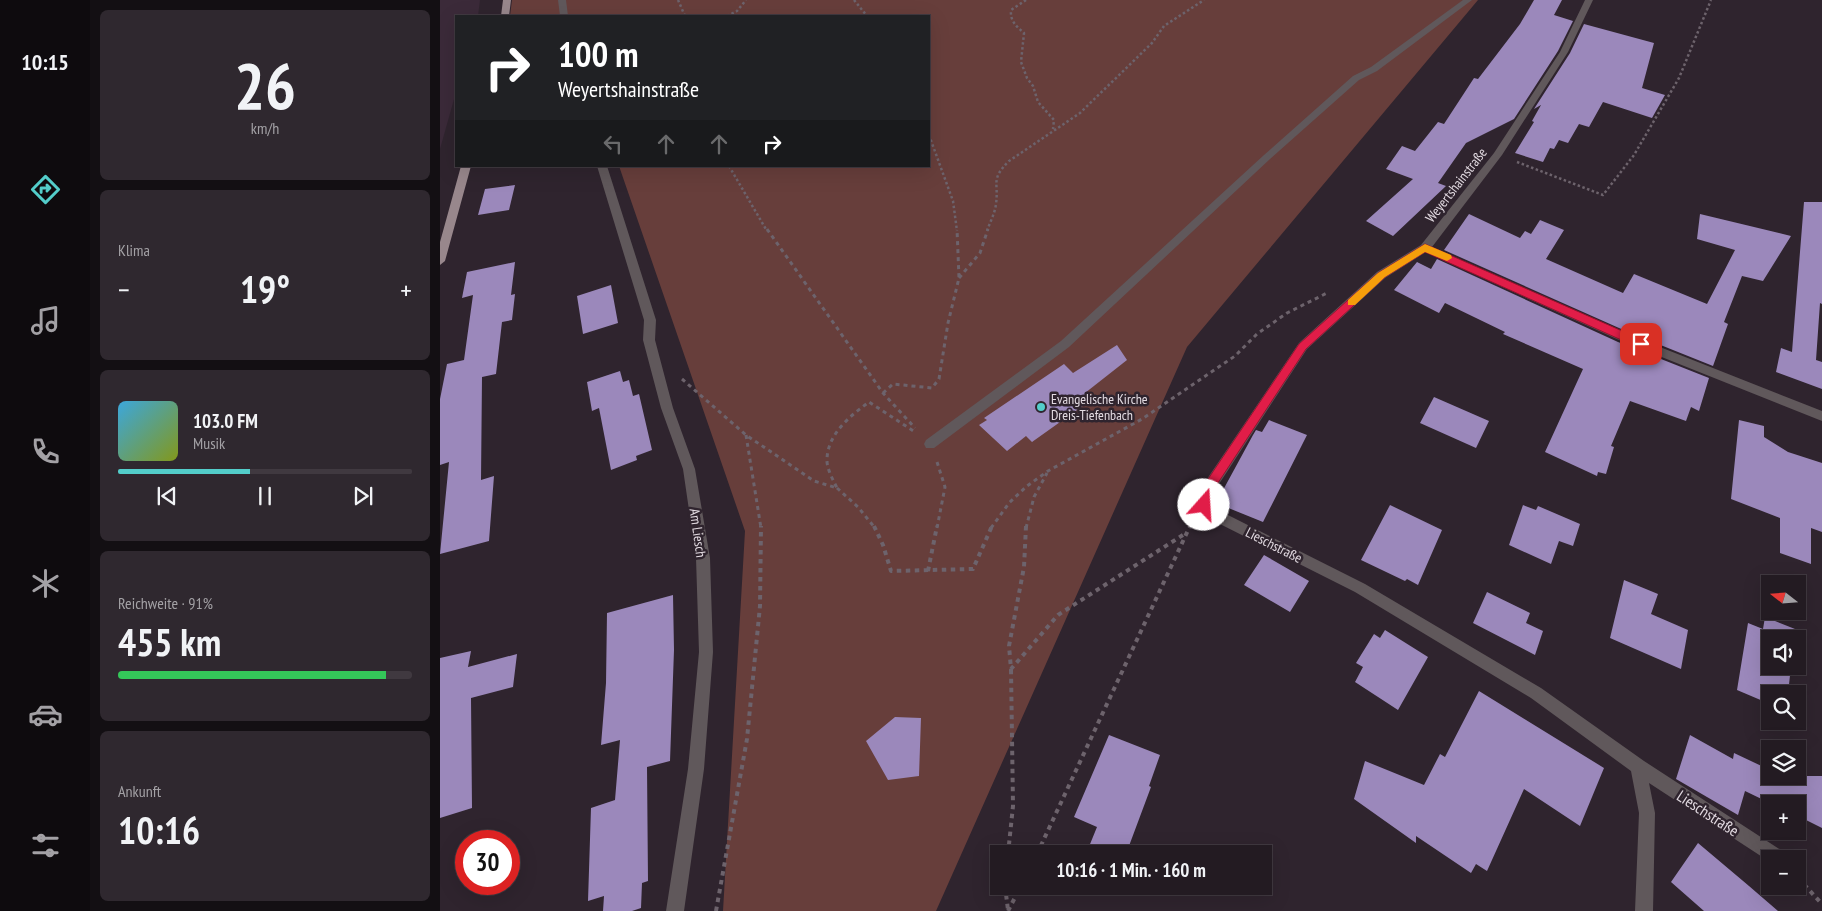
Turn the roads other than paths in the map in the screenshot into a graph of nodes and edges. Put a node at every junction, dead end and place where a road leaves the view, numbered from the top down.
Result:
1 (508, 0) edge
2 (562, 0) edge
3 (1468, 0) edge
4 (1589, 0) edge
5 (505, 15) edge
6 (564, 15) edge
7 (466, 167) edge
8 (602, 167) edge
9 (1425, 248) junction
10 (440, 261) edge
11 (1822, 416) edge
12 (930, 444) road end
13 (1638, 767) junction
14 (1766, 850) edge
15 (675, 911) edge
16 (1644, 911) edge

1 - 5 main road
2 - 6 street
3 - 12 street
4 - 9 street, Weyertshainstraße
7 - 10 main road
8 - 15 street, Am Liesch
9 - 11 street
9 - 13 street, Lieschstraße
13 - 14 street, Lieschstraße
13 - 16 street

